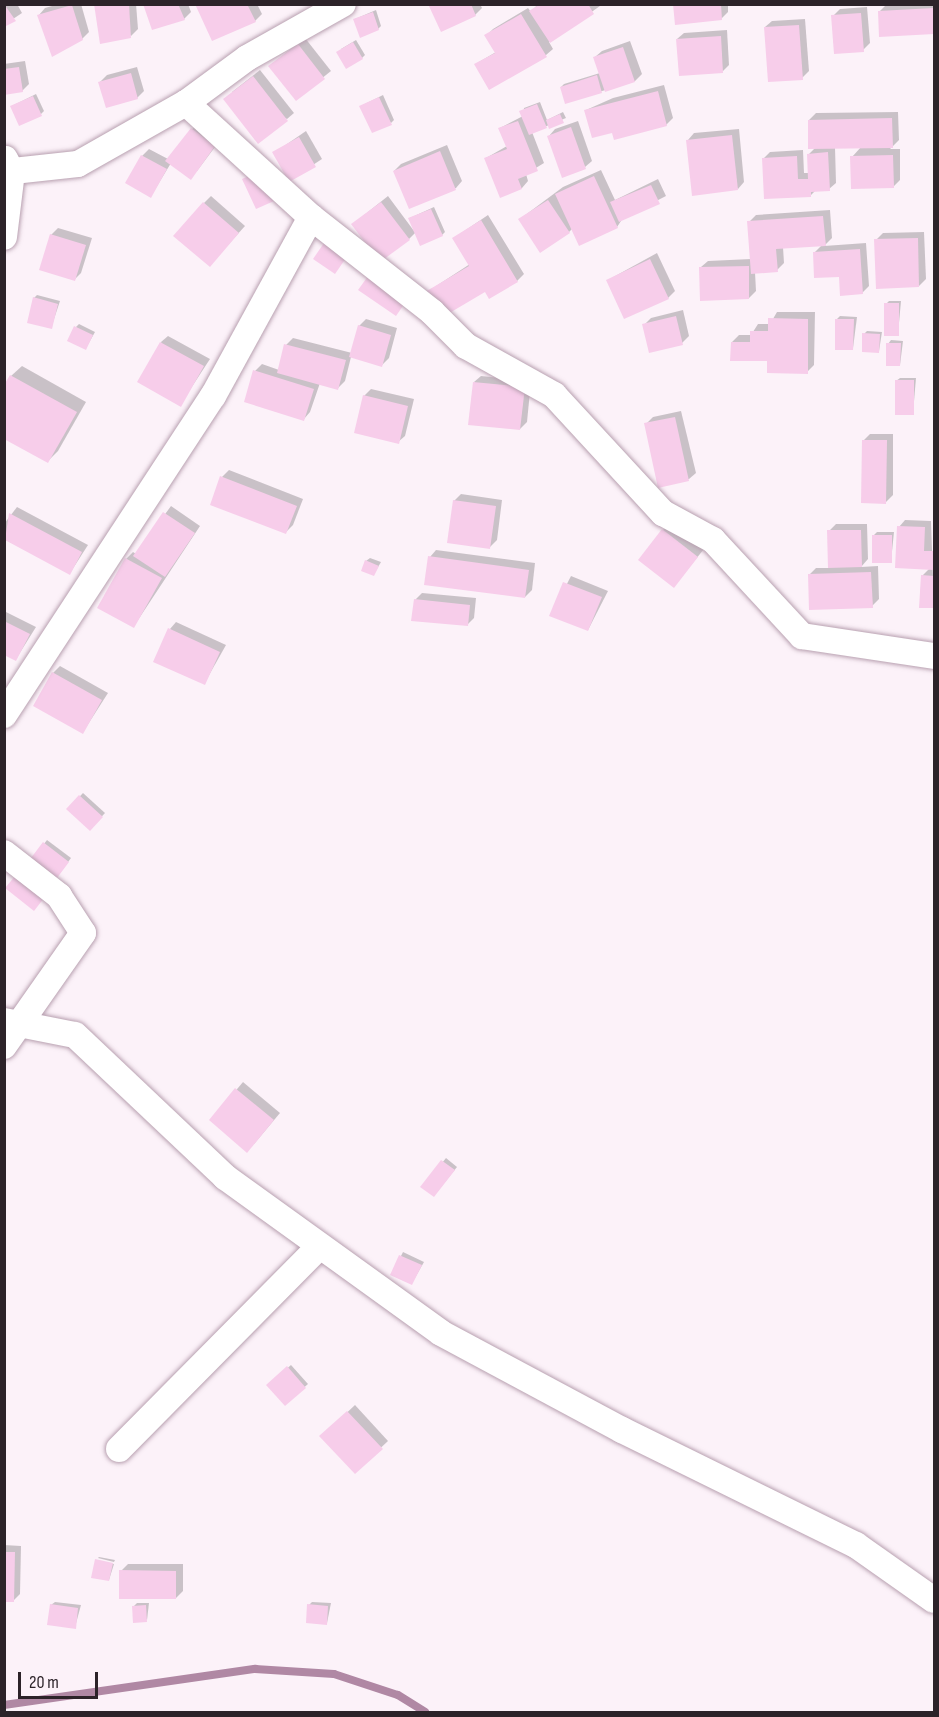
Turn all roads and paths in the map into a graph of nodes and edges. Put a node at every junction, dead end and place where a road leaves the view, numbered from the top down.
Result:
1 (343, 4) edge
2 (186, 103) junction
3 (7, 167) edge
4 (311, 216) junction
5 (4, 237) edge
6 (934, 656) edge
7 (4, 715) edge
8 (4, 853) edge
9 (9, 1031) edge
10 (319, 1247) junction
11 (119, 1449) dead end
12 (934, 1600) edge

1 - 2 street
2 - 3 street
2 - 4 street
3 - 5 street
4 - 6 street
4 - 7 street
8 - 9 street
9 - 10 street
10 - 11 street
10 - 12 street

